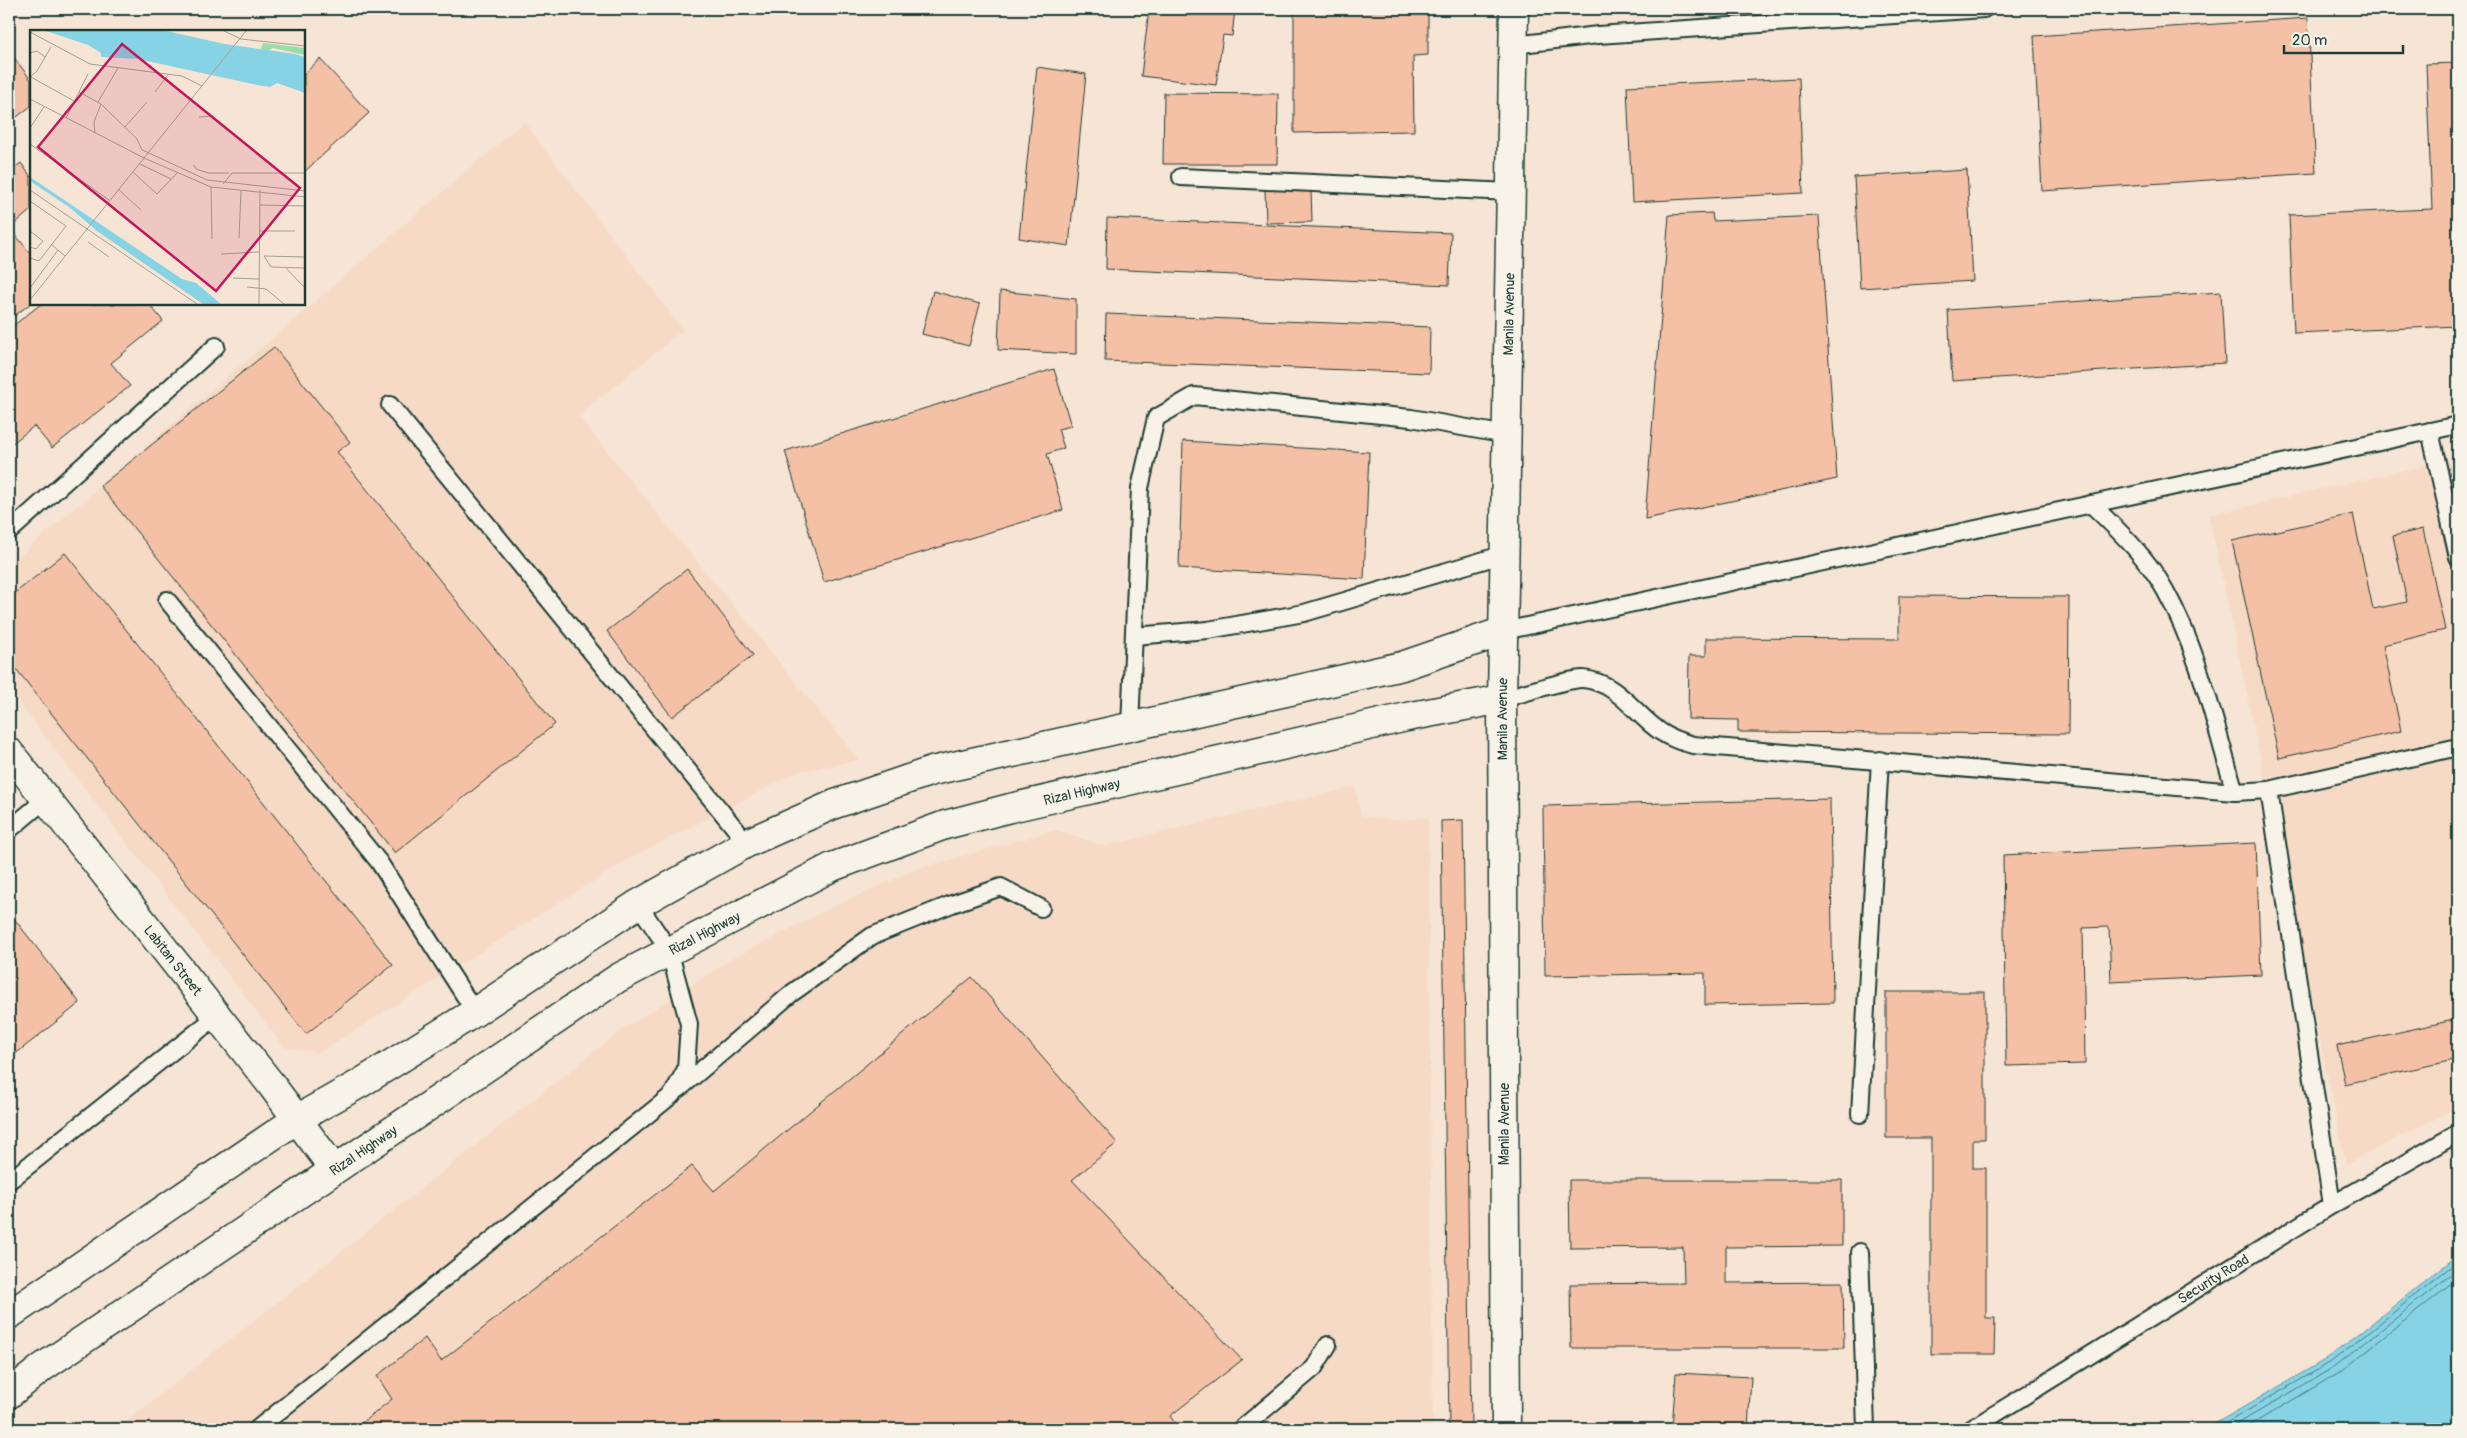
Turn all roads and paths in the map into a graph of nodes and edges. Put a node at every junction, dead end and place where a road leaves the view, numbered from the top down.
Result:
1 (1514, 9) edge
2 (1984, 9) edge
3 (1514, 45) junction
4 (1181, 177) dead end
5 (1511, 192) junction
6 (216, 346) dead end
7 (390, 405) dead end
8 (2458, 425) edge
9 (2430, 431) junction
10 (1507, 435) junction
11 (2091, 504) junction
12 (9, 532) edge
13 (1505, 554) junction
14 (2458, 558) edge
15 (168, 600) dead end
16 (1504, 631) junction
17 (1134, 636) junction
18 (1502, 699) junction
19 (1130, 727) junction
20 (2458, 747) edge
21 (9, 752) edge
22 (1880, 760) junction
23 (2269, 790) junction
24 (2235, 792) junction
25 (46, 799) junction
26 (9, 830) edge
27 (747, 843) junction
28 (638, 904) junction
29 (1041, 908) dead end
30 (669, 950) junction
31 (474, 1012) junction
32 (217, 1016) junction
33 (672, 1095) junction
34 (1860, 1114) dead end
35 (297, 1119) junction
36 (2458, 1132) edge
37 (334, 1169) junction
38 (9, 1181) edge
39 (2332, 1206) junction
40 (1860, 1252) dead end
41 (9, 1315) edge
42 (1328, 1346) dead end
43 (9, 1394) edge
44 (257, 1429) edge
45 (1240, 1429) edge
46 (1506, 1429) edge
47 (1866, 1429) edge
48 (1971, 1429) edge

1 - 3 main road, Manila Avenue
2 - 3 lane
3 - 5 main road, Manila Avenue
4 - 5 lane
5 - 10 main road, Manila Avenue
6 - 12 lane
7 - 27 lane
8 - 9 lane
9 - 11 lane
9 - 14 lane
10 - 13 main road, Manila Avenue
10 - 17 lane
11 - 16 lane
11 - 24 lane
13 - 16 main road, Manila Avenue
13 - 17 lane
15 - 31 lane
16 - 18 main road, Manila Avenue
16 - 19 main road
17 - 19 lane
18 - 22 lane
18 - 30 main road, Rizal Highway
18 - 46 main road, Manila Avenue
19 - 27 main road
20 - 23 lane
21 - 25 main road, Labitan Street
22 - 24 lane
22 - 34 lane
23 - 24 lane
23 - 39 lane
25 - 26 lane
25 - 32 main road, Labitan Street
27 - 28 main road
28 - 30 lane
28 - 31 main road
29 - 33 lane
30 - 33 lane
30 - 37 main road, Rizal Highway
31 - 35 main road
32 - 35 main road, Labitan Street
32 - 38 lane
33 - 44 lane
35 - 37 main road, Labitan Street
35 - 41 main road
36 - 39 lane, Security Road
37 - 43 main road, Rizal Highway
39 - 48 lane, Security Road
40 - 47 lane
42 - 45 lane

